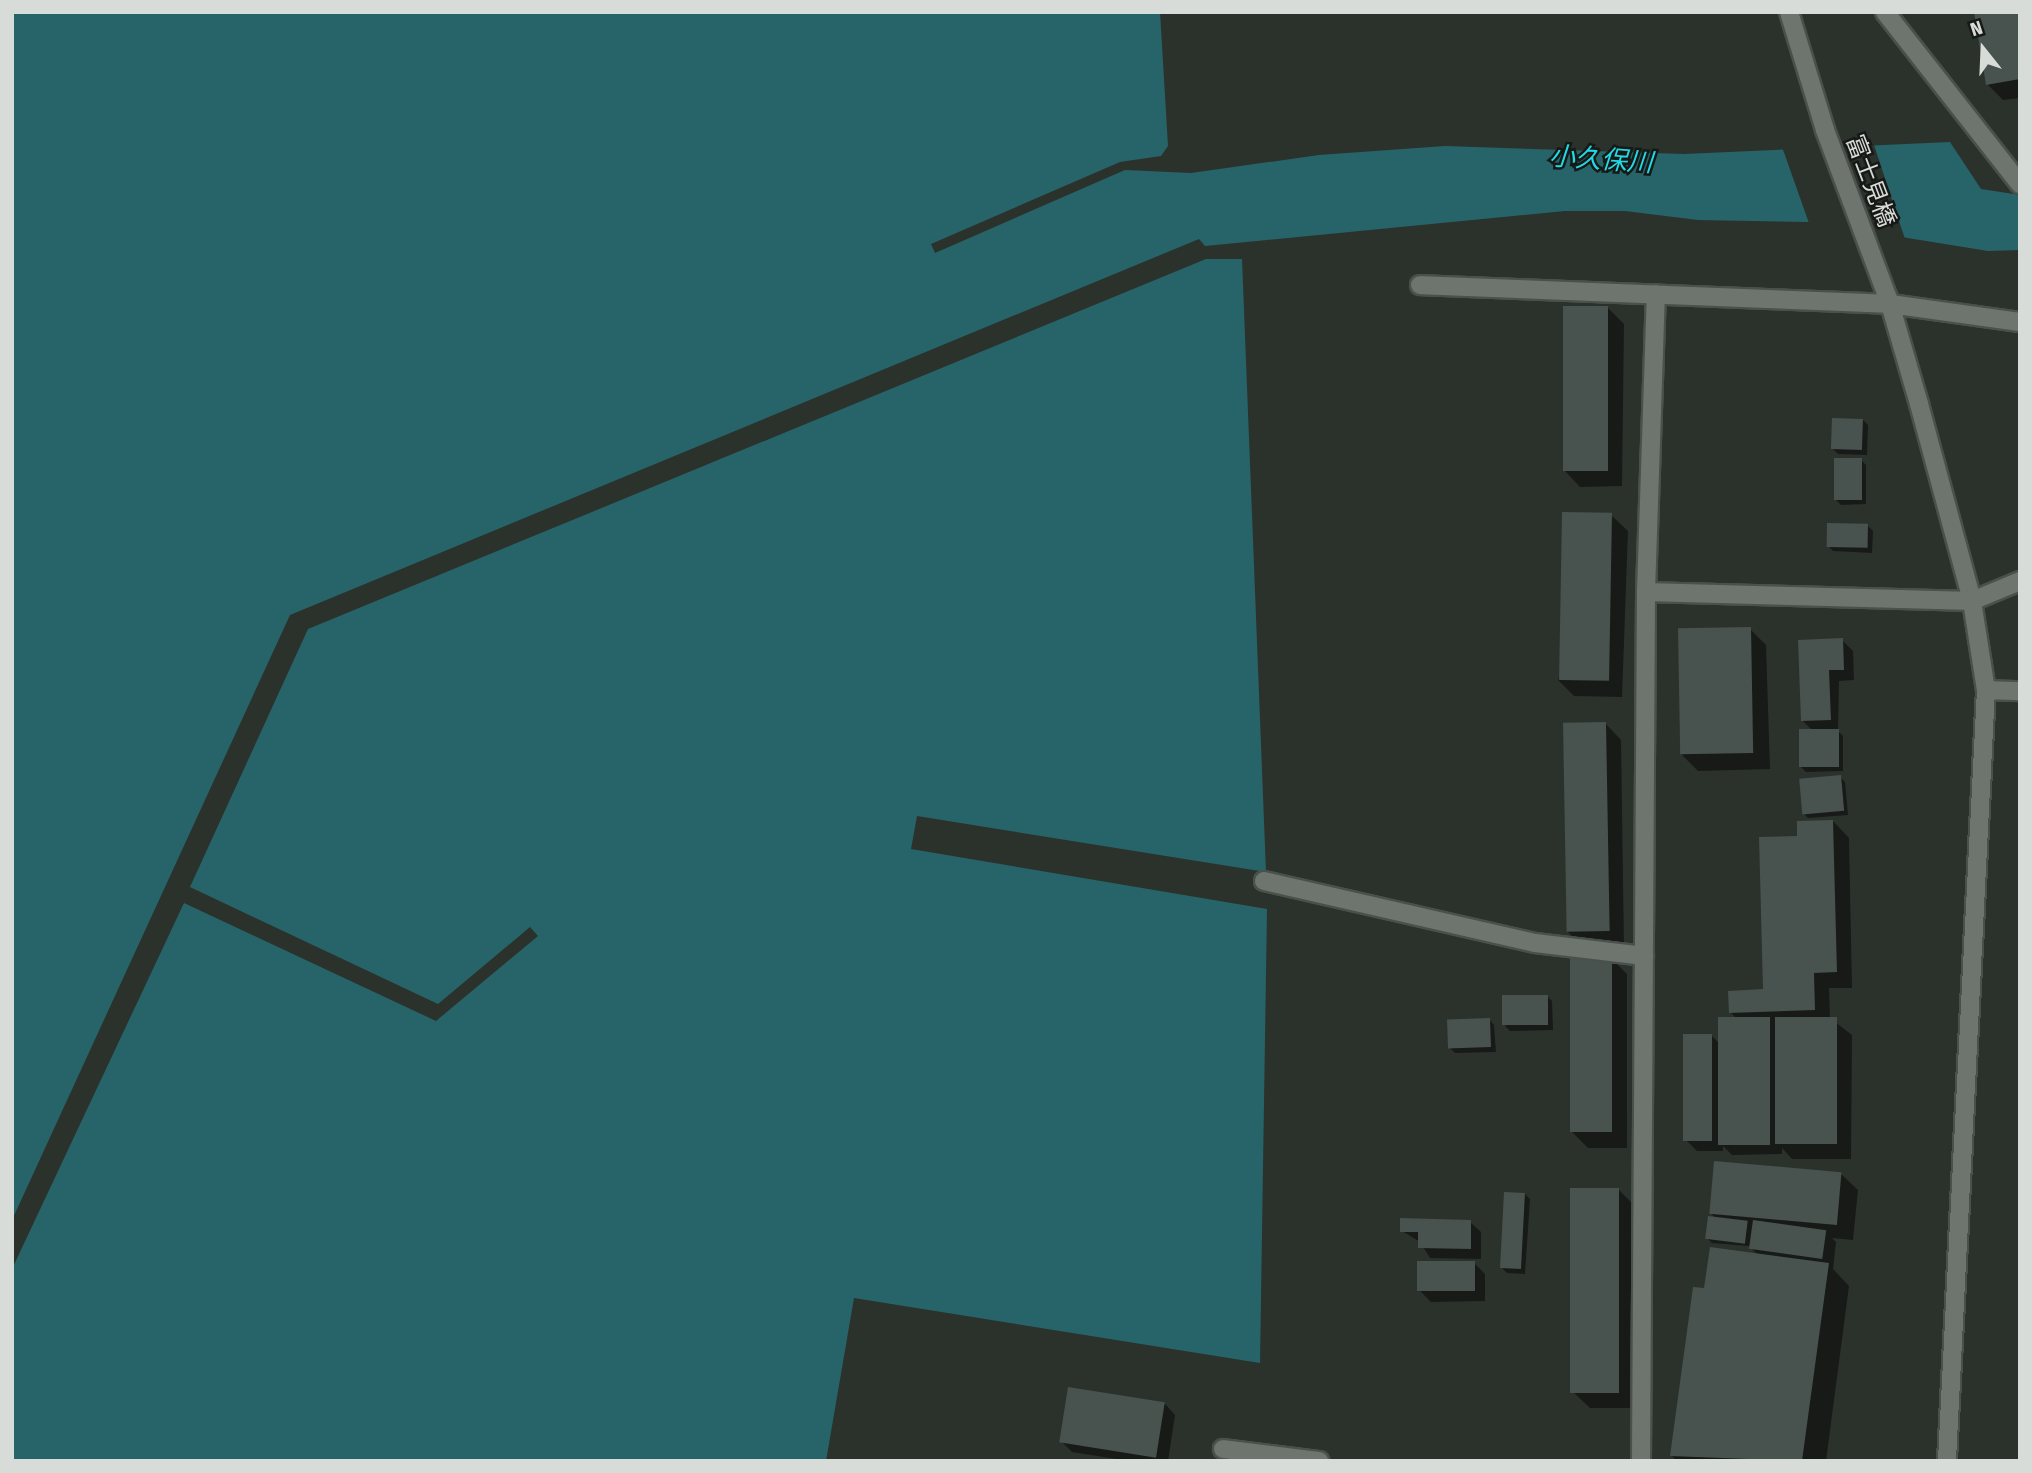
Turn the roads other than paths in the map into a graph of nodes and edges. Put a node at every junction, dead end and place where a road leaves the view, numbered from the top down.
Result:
1 (1789, 12) edge
2 (1885, 12) edge
3 (2019, 183) edge
4 (1420, 285) dead end
5 (1656, 294) junction
6 (1890, 304) junction
7 (2020, 322) edge
8 (2020, 581) edge
9 (1646, 592) junction
10 (1972, 601) junction
11 (1986, 690) junction
12 (2020, 691) edge
13 (1264, 881) dead end
14 (1644, 956) junction
15 (1223, 1449) dead end
16 (1319, 1461) edge
17 (1641, 1461) edge
18 (1947, 1461) edge

1 - 6 street, 富士見橋
2 - 3 street
4 - 5 street
5 - 6 street
5 - 9 street
6 - 7 street
6 - 10 street, 富士見橋
8 - 10 street
9 - 10 street
9 - 14 street
10 - 11 street, 富士見橋
11 - 12 street
11 - 18 street, 富士見橋
13 - 14 street
14 - 17 street
15 - 16 street

